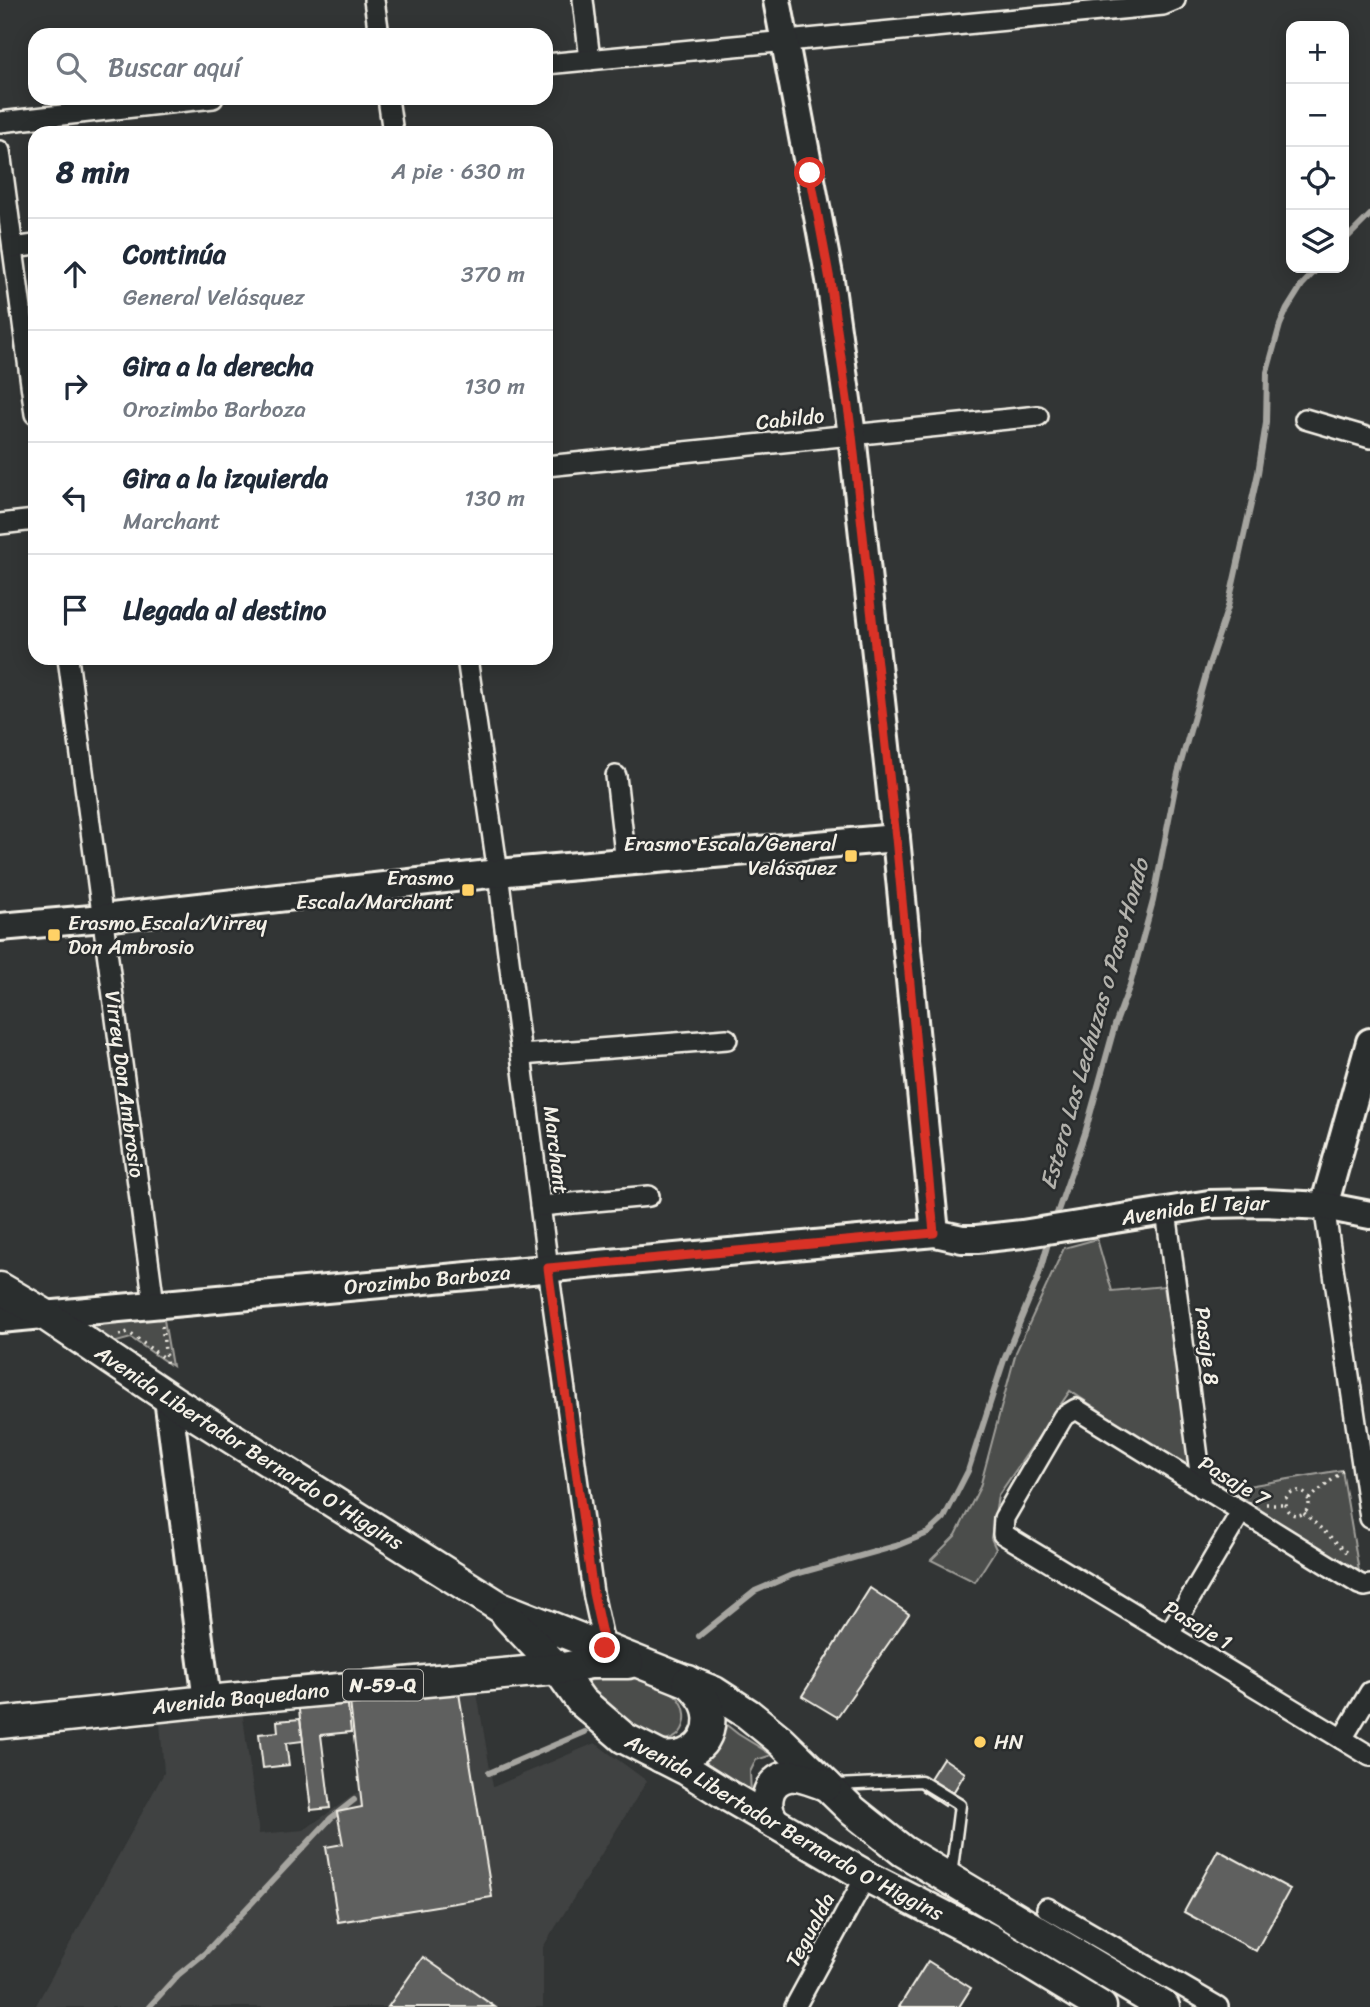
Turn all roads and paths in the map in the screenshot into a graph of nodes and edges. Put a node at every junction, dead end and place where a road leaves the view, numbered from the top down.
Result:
1 (374, 0) edge
2 (583, 0) edge
3 (777, 0) edge
4 (1175, 0) edge
5 (378, 28) edge
6 (784, 42) junction
7 (590, 60) junction
8 (553, 63) edge
9 (151, 105) edge
10 (389, 105) edge
11 (0, 122) edge
12 (392, 126) edge
13 (0, 152) edge
14 (28, 246) edge
15 (13, 248) junction
16 (28, 361) edge
17 (1038, 416) dead end
18 (1305, 419) dead end
19 (852, 435) junction
20 (1370, 438) edge
21 (553, 465) edge
22 (28, 521) edge
23 (0, 524) edge
24 (69, 665) edge
25 (468, 665) edge
26 (616, 776) dead end
27 (896, 838) junction
28 (626, 863) junction
29 (498, 873) junction
30 (103, 918) junction
31 (0, 927) edge
32 (727, 1039) dead end
33 (1370, 1042) edge
34 (521, 1055) junction
35 (649, 1196) dead end
36 (540, 1206) junction
37 (1324, 1206) junction
38 (1166, 1211) junction
39 (1370, 1215) edge
40 (934, 1233) junction
41 (1022, 1234) joint
42 (548, 1268) junction
43 (0, 1288) edge
44 (44, 1314) junction
45 (158, 1315) junction
46 (0, 1319) edge
47 (112, 1338) dead end
48 (166, 1360) junction
49 (170, 1399) junction
50 (1353, 1399) junction
51 (1370, 1410) edge
52 (1346, 1468) dead end
53 (1202, 1488) junction
54 (1309, 1499) junction
55 (1241, 1512) junction
56 (1370, 1518) edge
57 (1003, 1534) joint
58 (1370, 1585) edge
59 (500, 1607) junction
60 (1169, 1634) junction
61 (605, 1648) junction
62 (649, 1667) junction
63 (558, 1669) junction
64 (688, 1681) junction
65 (1370, 1692) edge
66 (207, 1701) junction
67 (0, 1723) edge
68 (1342, 1739) junction
69 (1370, 1756) edge
70 (661, 1757) junction
71 (826, 1785) junction
72 (775, 1823) junction
73 (866, 1875) junction
74 (951, 1880) junction
75 (1047, 1908) dead end
76 (1069, 1935) junction
77 (1084, 2000) edge
78 (795, 2007) edge
79 (1164, 2007) edge
80 (1218, 2007) edge

1 - 5 street
2 - 7 street
3 - 6 street
4 - 6 street
6 - 7 street
6 - 19 street
7 - 8 street
9 - 11 street
10 - 12 street
13 - 15 street
14 - 15 street
15 - 16 street
17 - 19 street, Cabildo
18 - 20 street
19 - 21 street, Cabildo
19 - 27 street
22 - 23 street
24 - 30 street, Virrey Don Ambrosio
25 - 29 street, Marchant
26 - 28 street
27 - 28 street
27 - 40 street
28 - 29 street
29 - 30 street
29 - 34 street, Marchant
30 - 31 street
30 - 45 street, Virrey Don Ambrosio
32 - 34 street
33 - 37 street
34 - 36 street, Marchant
35 - 36 street
36 - 42 street, Marchant
37 - 38 street, Avenida El Tejar
37 - 39 street, Avenida El Tejar
37 - 50 street
38 - 41 street, Avenida El Tejar
38 - 53 street, Pasaje 8
40 - 41 street, Orozimbo Barboza
40 - 42 street, Orozimbo Barboza
42 - 45 street, Orozimbo Barboza
42 - 61 street, Marchant
43 - 44 main road, Avenida Libertador Bernardo O'Higgins
44 - 45 street, Orozimbo Barboza
44 - 46 street, Orozimbo Barboza
44 - 49 main road, Avenida Libertador Bernardo O'Higgins
45 - 48 path
47 - 48 path
48 - 49 path
49 - 59 main road, Avenida Libertador Bernardo O'Higgins
49 - 66 street
50 - 51 street
50 - 56 street
52 - 54 path
53 - 55 street, Pasaje 7
53 - 57 street, Pasaje 7
54 - 54 path
55 - 58 street, Pasaje 7
55 - 60 street
57 - 60 street, Pasaje 1
59 - 61 main road, Avenida Libertador Bernardo O'Higgins
59 - 63 main road, Avenida Libertador Bernardo O'Higgins
60 - 68 street, Pasaje 1
61 - 62 main road, Avenida Libertador Bernardo O'Higgins
62 - 63 main road, Avenida Baquedano
62 - 64 main road, Avenida Libertador Bernardo O'Higgins
63 - 66 main road, Avenida Baquedano / N-59-Q
63 - 70 main road, Avenida Libertador Bernardo O'Higgins
64 - 70 main road
64 - 71 main road, Avenida Libertador Bernardo O'Higgins
65 - 68 street
66 - 67 main road, Avenida Baquedano / N-59-Q
68 - 69 street, Pasaje 1
70 - 72 main road, Avenida Libertador Bernardo O'Higgins
71 - 72 main road
71 - 74 main road, Avenida Libertador Bernardo O'Higgins
71 - 74 lane
72 - 73 main road, Avenida Libertador Bernardo O'Higgins
73 - 77 main road, Avenida Libertador Bernardo O'Higgins
73 - 78 street, Tegualda
74 - 76 main road, Avenida Libertador Bernardo O'Higgins
75 - 76 street, Avenida Libertador Bernardo O'Higgins
76 - 79 main road, Avenida Libertador Bernardo O'Higgins
76 - 80 street, Avenida Libertador Bernardo O'Higgins

